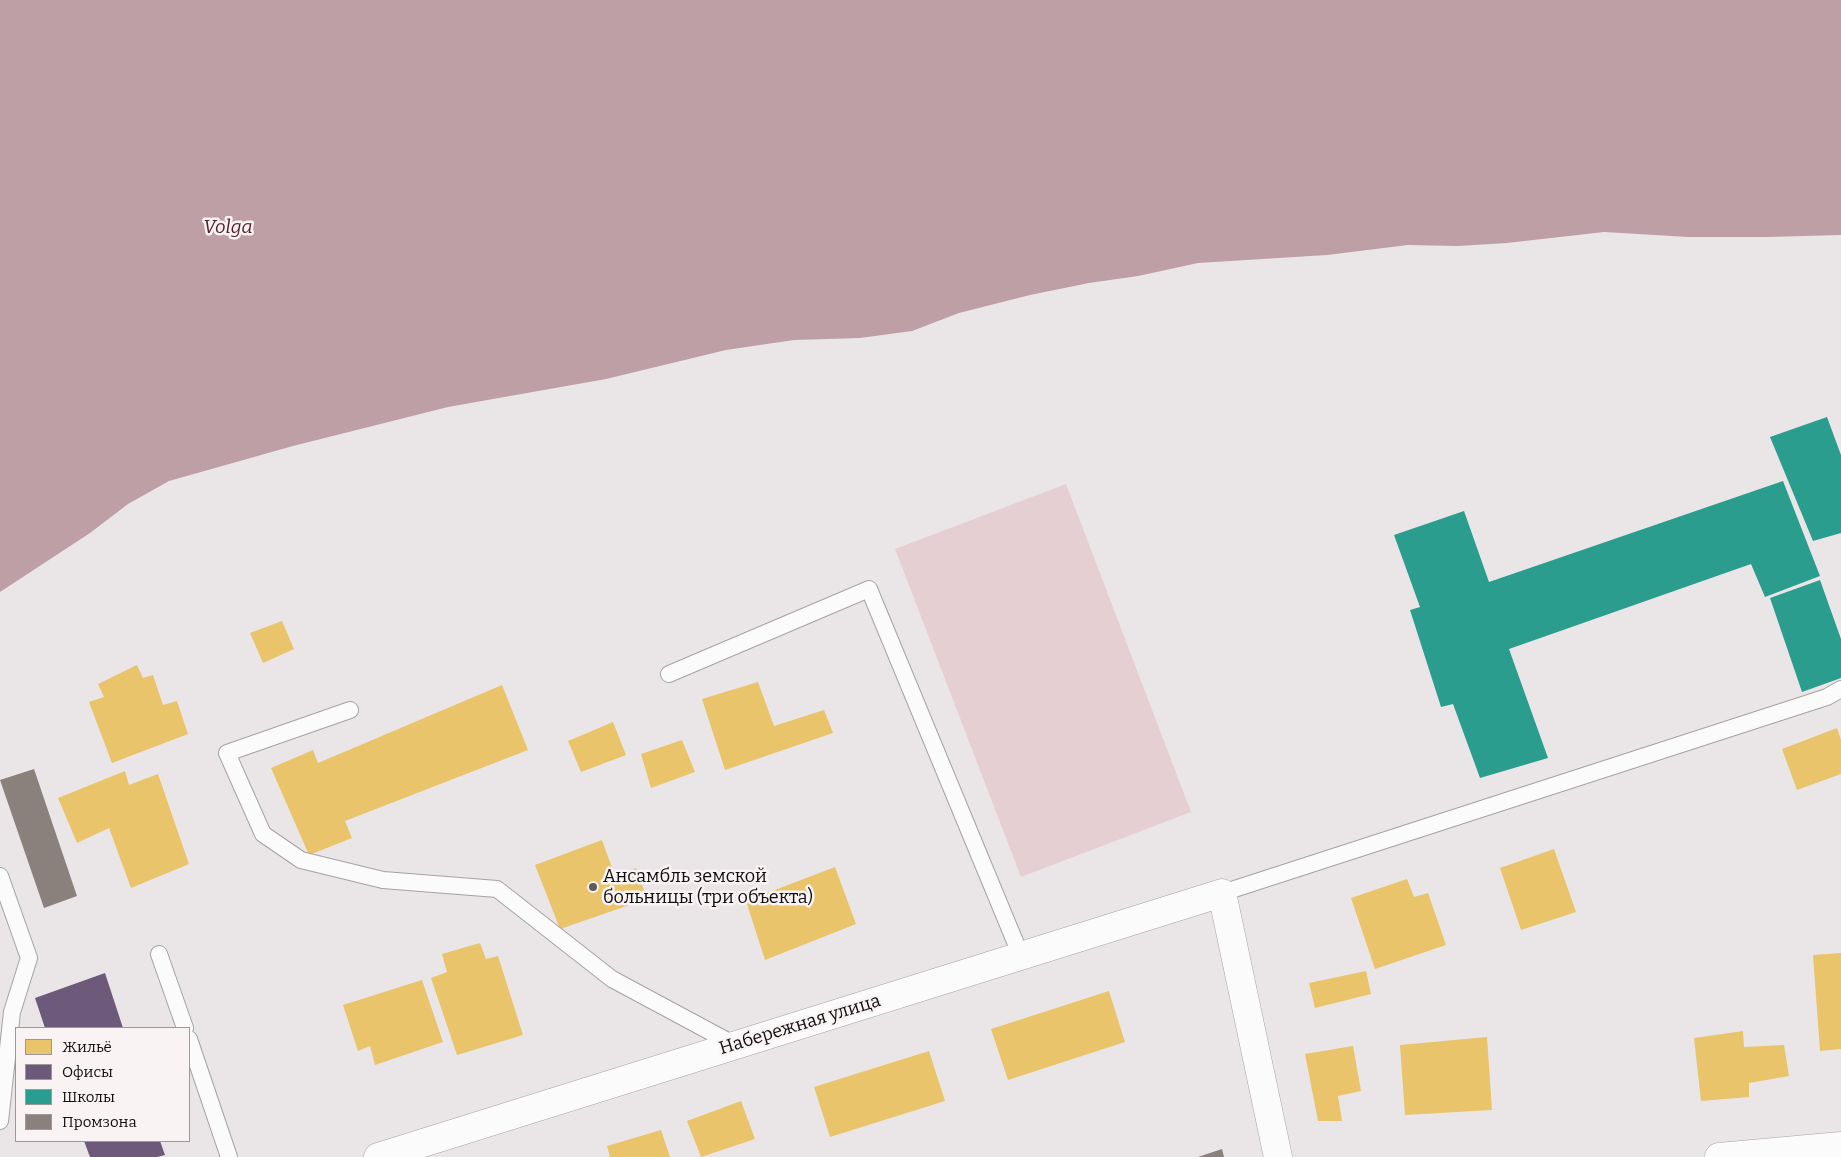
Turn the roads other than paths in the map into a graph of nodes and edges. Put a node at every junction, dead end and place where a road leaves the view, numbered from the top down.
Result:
1 (669, 674) dead end
2 (1841, 689) edge
3 (350, 710) dead end
4 (0, 876) edge
5 (1222, 893) junction
6 (159, 954) dead end
7 (1021, 956) junction
8 (185, 1027) edge
9 (190, 1042) edge
10 (735, 1046) junction
11 (0, 1121) edge
12 (1841, 1146) edge
13 (230, 1157) edge
14 (378, 1157) edge
15 (1278, 1157) edge
16 (1719, 1157) edge

1 - 7 lane
2 - 5 lane
3 - 10 lane
4 - 11 lane
5 - 7 street, Набережная улица
5 - 15 street
6 - 8 lane
7 - 10 street, Набережная улица
9 - 13 lane
10 - 14 street, Набережная улица
12 - 16 street

